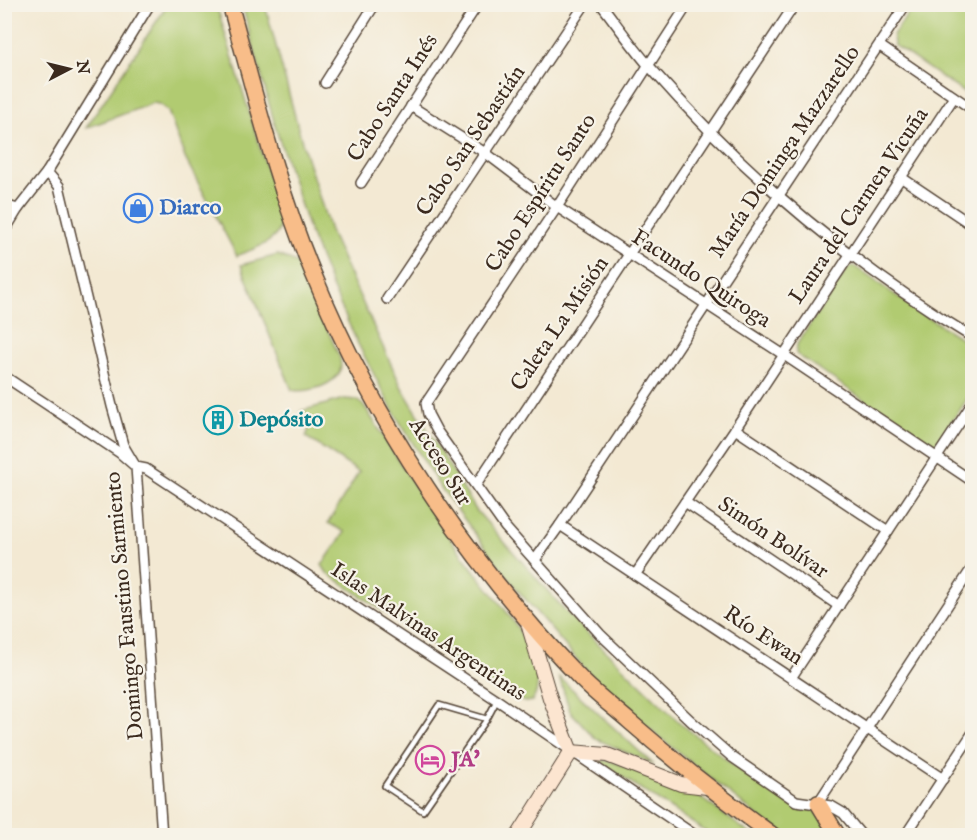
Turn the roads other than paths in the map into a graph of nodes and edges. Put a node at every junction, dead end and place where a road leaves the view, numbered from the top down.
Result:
1 (150, 4) edge
2 (230, 4) edge
3 (375, 4) edge
4 (478, 4) edge
5 (585, 4) edge
6 (601, 4) edge
7 (688, 4) edge
8 (795, 4) edge
9 (906, 4) edge
10 (880, 46) junction
11 (647, 64) junction
12 (325, 83) dead end
13 (954, 97) junction
14 (411, 106) junction
15 (972, 109) edge
16 (711, 133) junction
17 (487, 154) junction
18 (47, 172) junction
19 (902, 178) junction
20 (361, 183) dead end
21 (779, 197) junction
22 (4, 205) edge
23 (557, 207) junction
24 (18, 209) junction
25 (972, 225) edge
26 (4, 232) edge
27 (850, 253) junction
28 (629, 255) junction
29 (387, 299) dead end
30 (706, 305) junction
31 (972, 337) edge
32 (784, 355) junction
33 (4, 376) edge
34 (972, 404) edge
35 (735, 429) junction
36 (937, 457) junction
37 (136, 467) junction
38 (972, 481) edge
39 (476, 485) junction
40 (685, 502) junction
41 (560, 525) junction
42 (888, 531) junction
43 (535, 560) junction
44 (972, 568) edge
45 (635, 575) junction
46 (838, 606) junction
47 (526, 620) junction
48 (791, 678) junction
49 (497, 700) junction
50 (487, 719) junction
51 (866, 728) junction
52 (972, 734) edge
53 (571, 752) junction
54 (943, 779) junction
55 (707, 787) junction
56 (818, 802) junction
57 (162, 836) edge
58 (518, 836) edge
59 (696, 836) edge
60 (774, 836) edge
61 (838, 836) edge
62 (862, 836) edge
63 (905, 836) edge

1 - 18 street
2 - 47 main road, Acceso Sur
3 - 12 street
4 - 14 street, Cabo Santa Inés
5 - 17 street, Cabo San Sebastián
6 - 11 street
7 - 11 street, Cabo Espíritu Santo
8 - 16 street, Caleta La Misión
9 - 10 street, María Dominga Mazzarello
10 - 13 street
10 - 21 street, María Dominga Mazzarello
11 - 16 street
11 - 23 street, Cabo Espíritu Santo
13 - 15 street
13 - 19 street, Laura del Carmen Vicuña
14 - 17 street, Facundo Quiroga
14 - 20 street, Cabo Santa Inés
16 - 21 street
16 - 28 street, Caleta La Misión
17 - 23 street, Facundo Quiroga
17 - 29 street, Cabo San Sebastián
18 - 24 street
18 - 37 street, Domingo Faustino Sarmiento
19 - 25 street
19 - 27 street, Laura del Carmen Vicuña
21 - 27 street
21 - 30 street, María Dominga Mazzarello
22 - 24 street
23 - 28 street, Facundo Quiroga
23 - 39 street, Cabo Espíritu Santo
24 - 26 street
27 - 31 street
27 - 32 street, Laura del Carmen Vicuña
28 - 30 street, Facundo Quiroga
28 - 39 street, Caleta La Misión
30 - 32 street, Facundo Quiroga
30 - 41 street, María Dominga Mazzarello
32 - 35 street, Laura del Carmen Vicuña
32 - 36 street, Facundo Quiroga
33 - 37 street, Islas Malvinas Argentinas
34 - 36 street
35 - 40 street, Laura del Carmen Vicuña
35 - 42 street
36 - 38 street, Facundo Quiroga
36 - 42 street
37 - 49 street, Islas Malvinas Argentinas
37 - 57 street, Domingo Faustino Sarmiento
39 - 43 street
40 - 45 street, Laura del Carmen Vicuña
40 - 46 street, Simón Bolívar
41 - 43 street, María Dominga Mazzarello
41 - 45 street, Río Ewan
42 - 46 street
43 - 56 street
44 - 51 street
45 - 48 street, Río Ewan
46 - 48 street
47 - 53 street
47 - 55 main road, Acceso Sur
48 - 51 street, Río Ewan
49 - 50 lane
49 - 53 street, Islas Malvinas Argentinas
50 - 50 lane
51 - 54 street, Río Ewan
51 - 56 street
52 - 54 street
53 - 55 street
53 - 58 street
53 - 59 street, Islas Malvinas Argentinas
54 - 63 street
55 - 60 main road, Acceso Sur
56 - 61 main road
56 - 62 street

